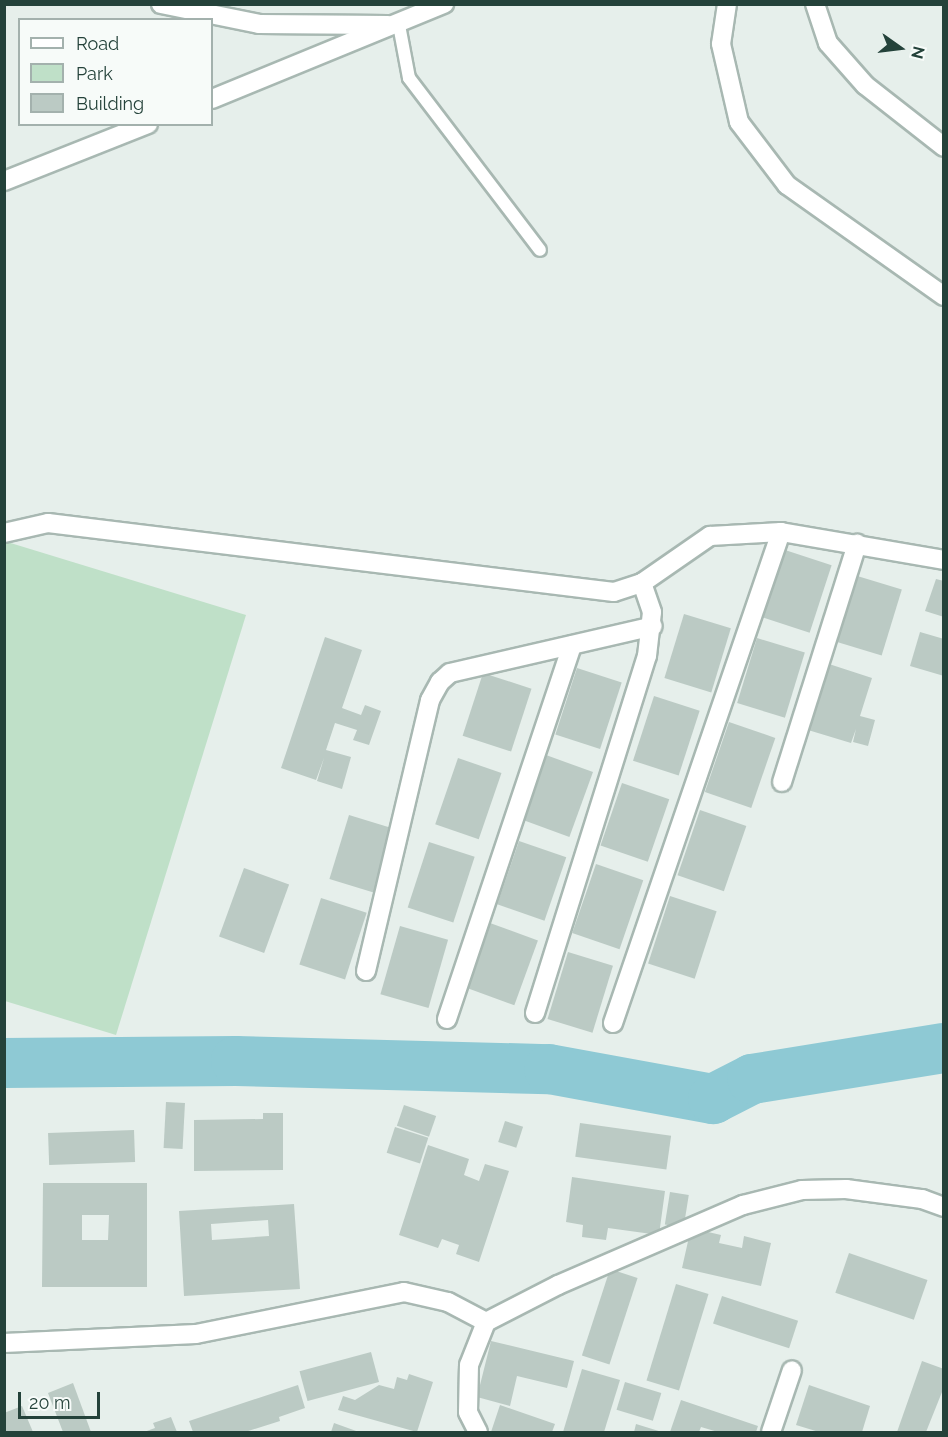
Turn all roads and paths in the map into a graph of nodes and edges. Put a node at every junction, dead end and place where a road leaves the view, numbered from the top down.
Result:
1 (161, 4) edge
2 (444, 4) edge
3 (727, 4) edge
4 (815, 4) edge
5 (399, 25) junction
6 (213, 99) edge
7 (143, 126) edge
8 (944, 147) edge
9 (4, 182) edge
10 (540, 250) dead end
11 (944, 296) edge
12 (4, 532) edge
13 (781, 532) junction
14 (857, 544) junction
15 (944, 560) edge
16 (642, 583) junction
17 (652, 626) junction
18 (572, 645) junction
19 (782, 782) dead end
20 (366, 971) dead end
21 (535, 1013) dead end
22 (447, 1019) dead end
23 (613, 1023) dead end
24 (944, 1207) edge
25 (486, 1322) junction
26 (4, 1343) edge
27 (792, 1370) dead end
28 (478, 1432) edge
29 (771, 1432) edge

1 - 5 street
2 - 5 street
3 - 11 street
4 - 8 street
5 - 6 street
5 - 10 lane
7 - 9 street
12 - 16 street
13 - 14 street
13 - 16 street
13 - 23 street
14 - 15 street
14 - 19 street
16 - 17 street
17 - 18 street
17 - 21 street
18 - 20 street
18 - 22 street
24 - 25 street
25 - 26 street
25 - 28 street
27 - 29 street

